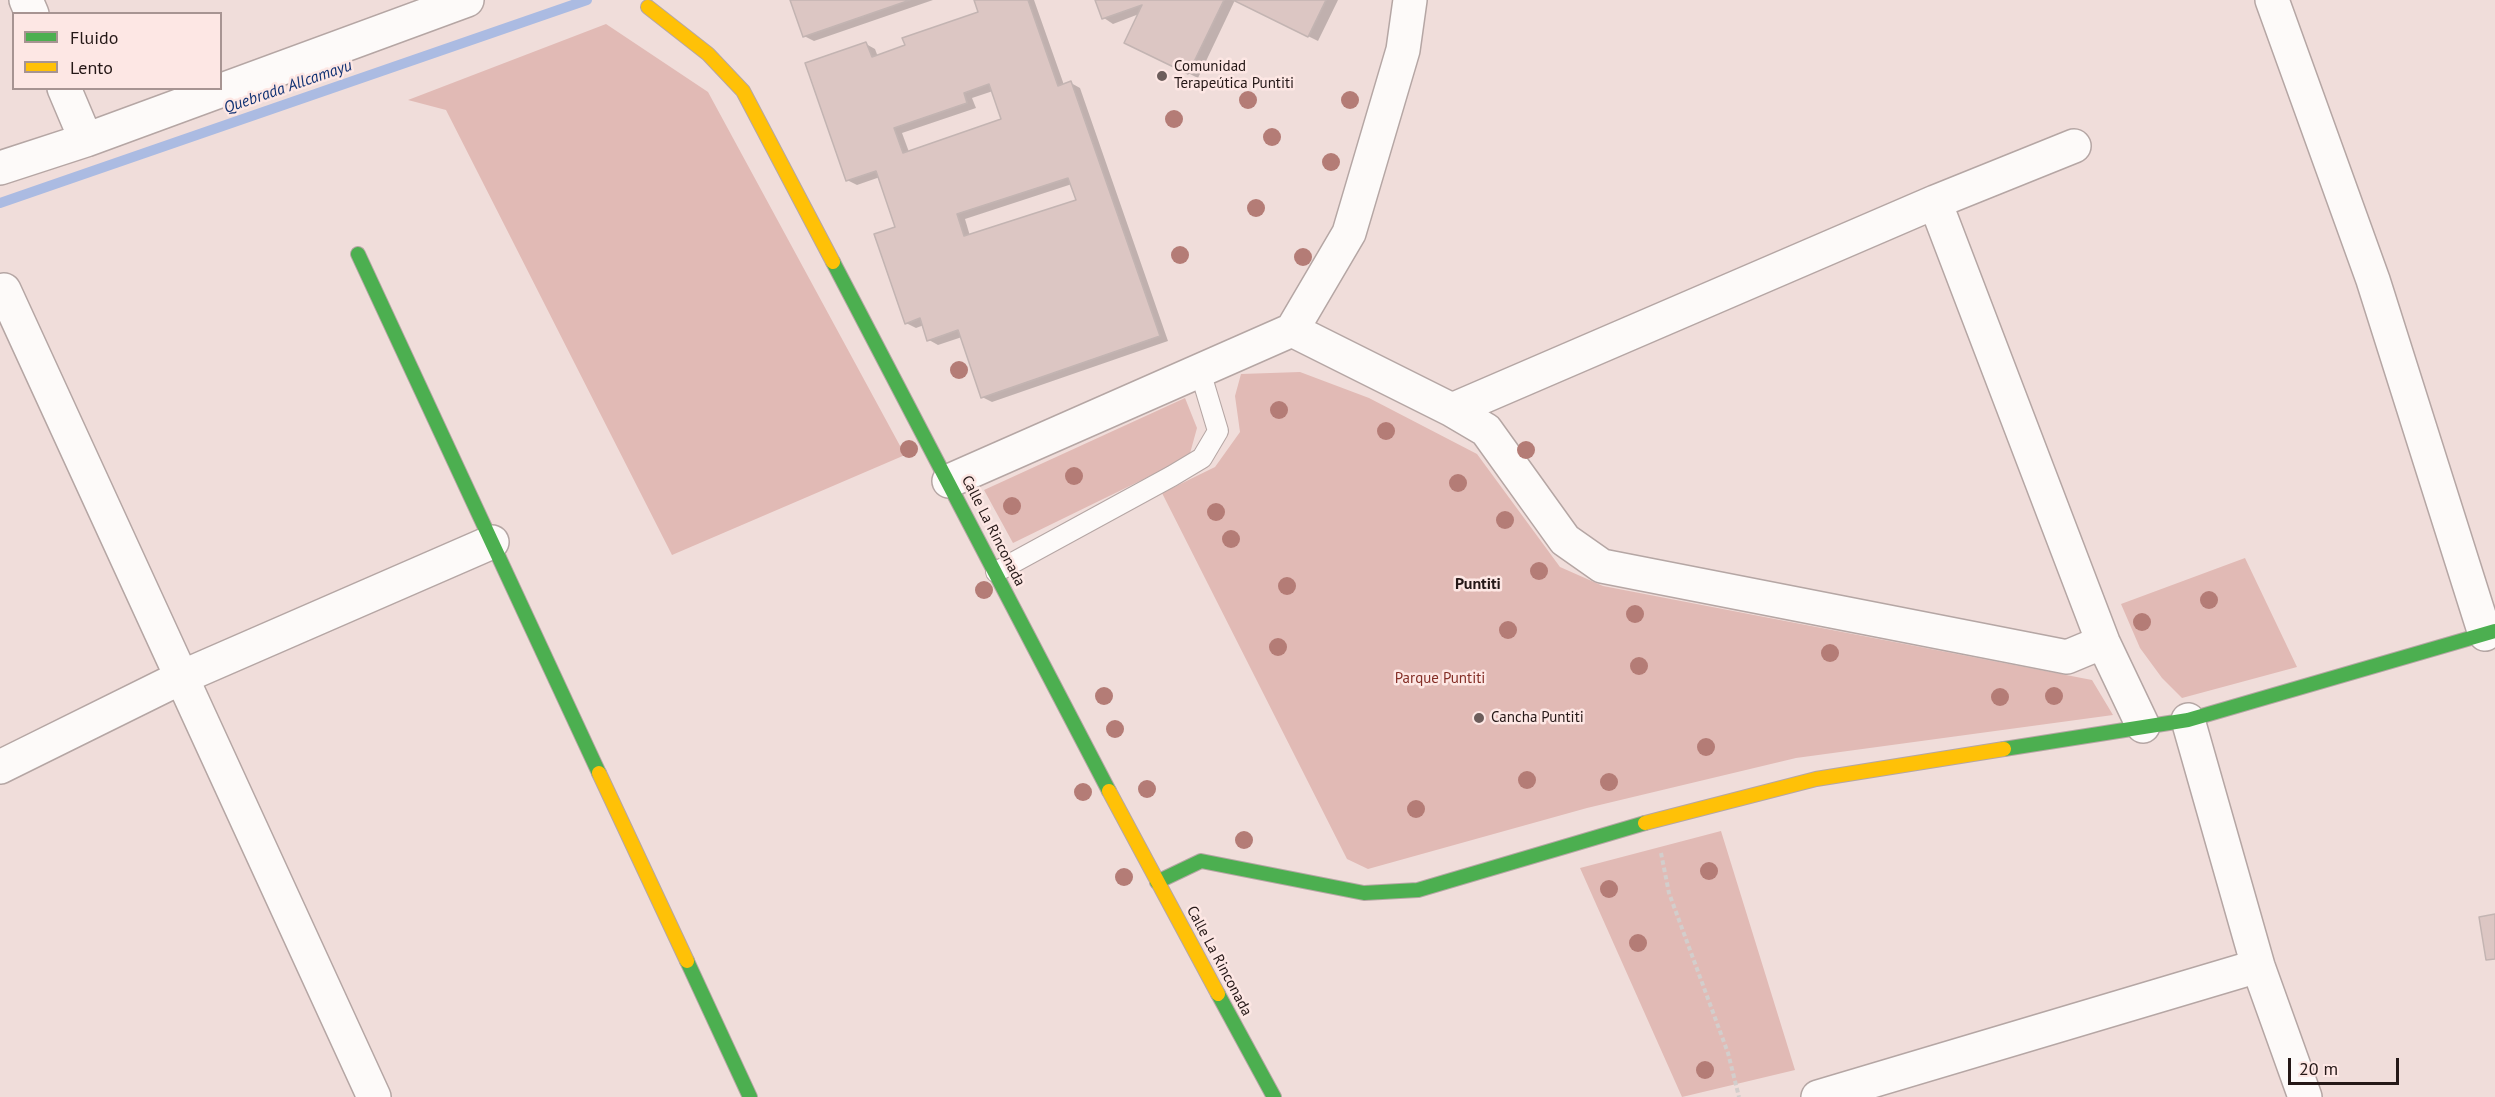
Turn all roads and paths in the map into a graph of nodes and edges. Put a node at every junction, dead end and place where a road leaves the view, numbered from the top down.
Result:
1 (467, 0) edge
2 (1410, 0) edge
3 (2272, 0) edge
4 (645, 4) edge
5 (65, 90) edge
6 (86, 140) junction
7 (2074, 146) dead end
8 (0, 168) edge
9 (1935, 202) junction
10 (358, 254) dead end
11 (4, 290) dead end
12 (1292, 330) junction
13 (1200, 370) junction
14 (1452, 410) junction
15 (949, 481) junction
16 (492, 542) junction
17 (996, 572) junction
18 (2490, 632) edge
19 (2103, 642) junction
20 (182, 677) junction
21 (2188, 720) junction
22 (2143, 726) junction
23 (0, 767) edge
24 (1654, 820) junction
25 (1157, 882) junction
26 (2258, 966) junction
27 (374, 1097) edge
28 (750, 1097) edge
29 (1274, 1097) edge
30 (1738, 1097) edge
31 (1818, 1097) edge
32 (2305, 1097) edge

1 - 6 street
2 - 12 street
3 - 18 street
4 - 15 street, Calle La Rinconada
5 - 6 street
6 - 8 street
7 - 9 street
9 - 14 street
9 - 19 street
10 - 16 street
11 - 20 street
12 - 13 street
12 - 14 street
13 - 15 street
13 - 17 lane
14 - 19 street
15 - 17 street, Calle La Rinconada
16 - 20 street
16 - 28 street
17 - 25 street, Calle La Rinconada
18 - 21 street
19 - 22 street
20 - 23 street
20 - 27 street
21 - 22 street
21 - 26 street
22 - 24 street
24 - 25 street
24 - 30 path
25 - 29 street, Calle La Rinconada
26 - 31 street
26 - 32 street

